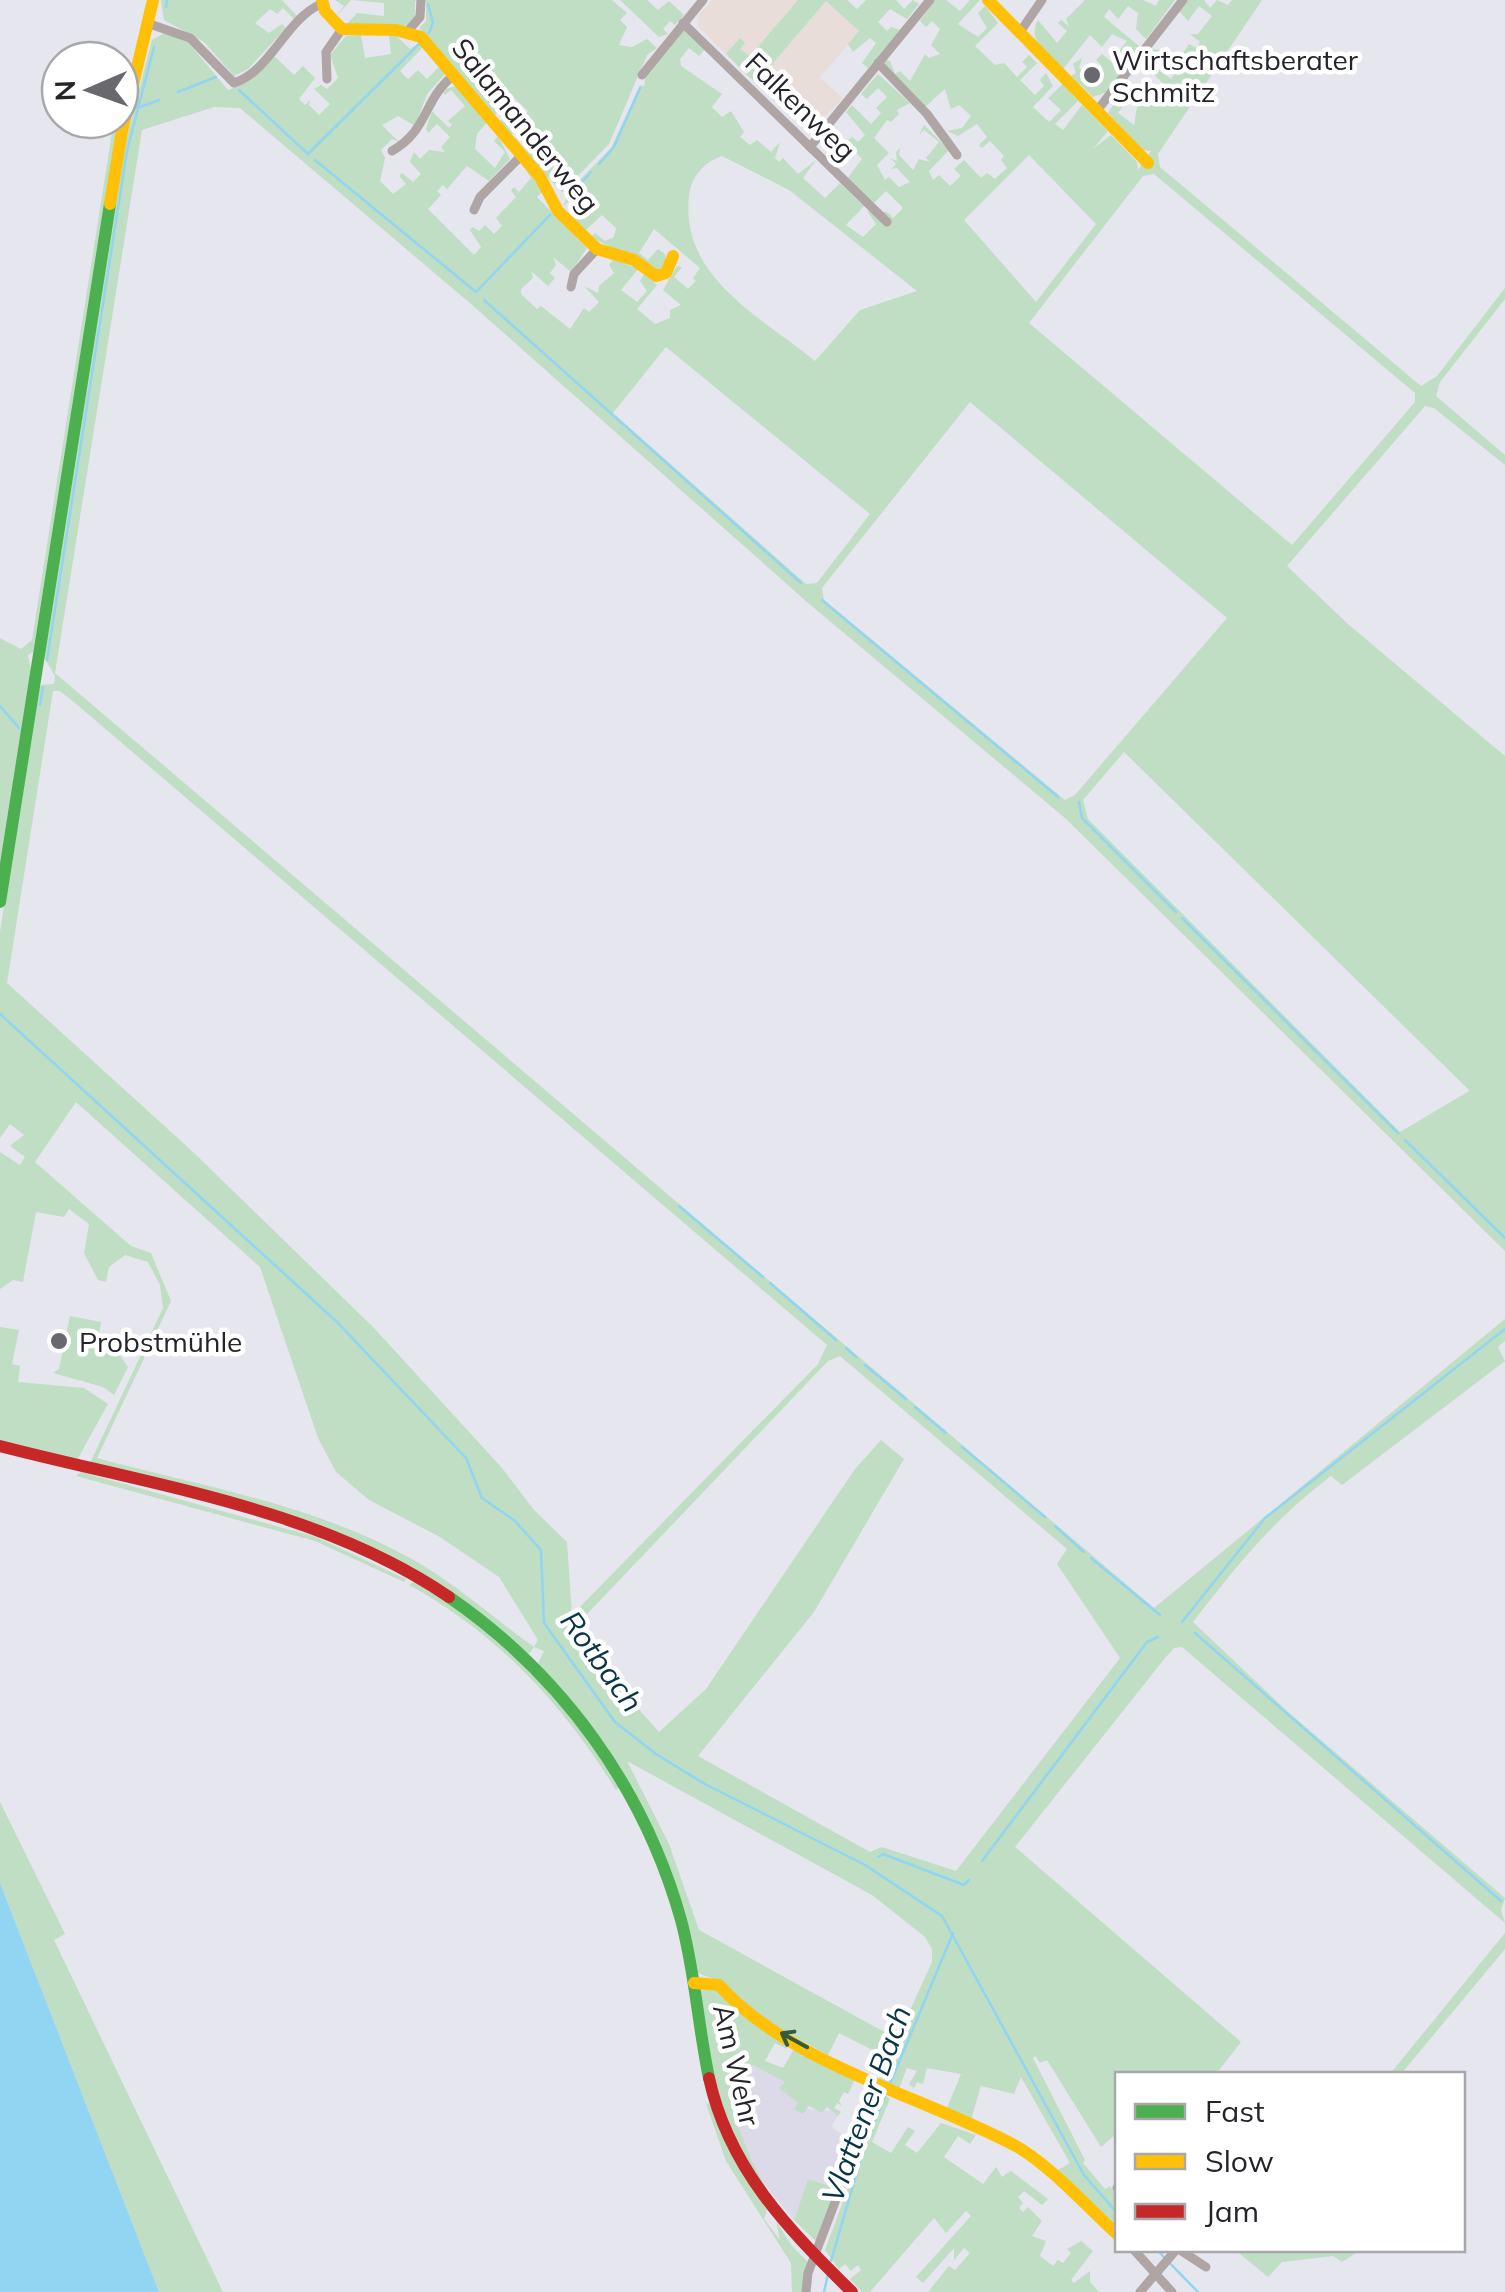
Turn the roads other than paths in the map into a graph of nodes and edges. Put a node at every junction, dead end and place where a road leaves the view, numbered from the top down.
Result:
1 (153, 0) edge
2 (420, 0) edge
3 (703, 0) edge
4 (930, 0) edge
5 (988, 0) edge
6 (1042, 0) edge
7 (1183, 0) edge
8 (321, 2) edge
9 (148, 23) junction
10 (683, 23) junction
11 (342, 29) junction
12 (1020, 32) junction
13 (406, 33) junction
14 (878, 63) junction
15 (454, 75) junction
16 (642, 75) dead end
17 (327, 79) dead end
18 (1096, 112) junction
19 (810, 147) junction
20 (392, 151) dead end
21 (957, 154) dead end
22 (520, 157) junction
23 (1148, 164) dead end
24 (474, 210) dead end
25 (887, 222) dead end
26 (597, 248) junction
27 (673, 256) dead end
28 (570, 287) dead end
29 (0, 902) edge
30 (0, 1446) edge
31 (694, 1983) junction
32 (885, 2090) junction
33 (1115, 2231) edge
34 (1136, 2252) edge
35 (1173, 2255) edge
36 (826, 2265) junction
37 (1206, 2268) dead end
38 (1156, 2273) junction
39 (806, 2292) edge
40 (852, 2292) edge
41 (1140, 2292) edge
42 (1172, 2292) edge

1 - 9 street
2 - 13 street
3 - 10 street
4 - 14 street
5 - 12 street
6 - 12 street
7 - 18 street
8 - 9 street
8 - 11 street
9 - 29 street
10 - 16 street
10 - 19 street, Falkenweg
11 - 13 street
11 - 17 street
12 - 18 street
13 - 15 street, Salamanderweg
14 - 19 street
14 - 21 street
15 - 20 street
15 - 22 street, Salamanderweg
18 - 23 street
19 - 25 street, Falkenweg
22 - 24 street
22 - 26 street, Salamanderweg
26 - 27 street, Salamanderweg
26 - 28 street
30 - 31 street, Am Wehr
32 -> 31 street
31 - 36 street, Am Wehr
32 - 33 street
32 - 36 street
34 - 38 street
35 - 37 street
35 - 38 street
36 - 39 street
36 - 40 street, Am Wehr
38 - 41 street
38 - 42 street

